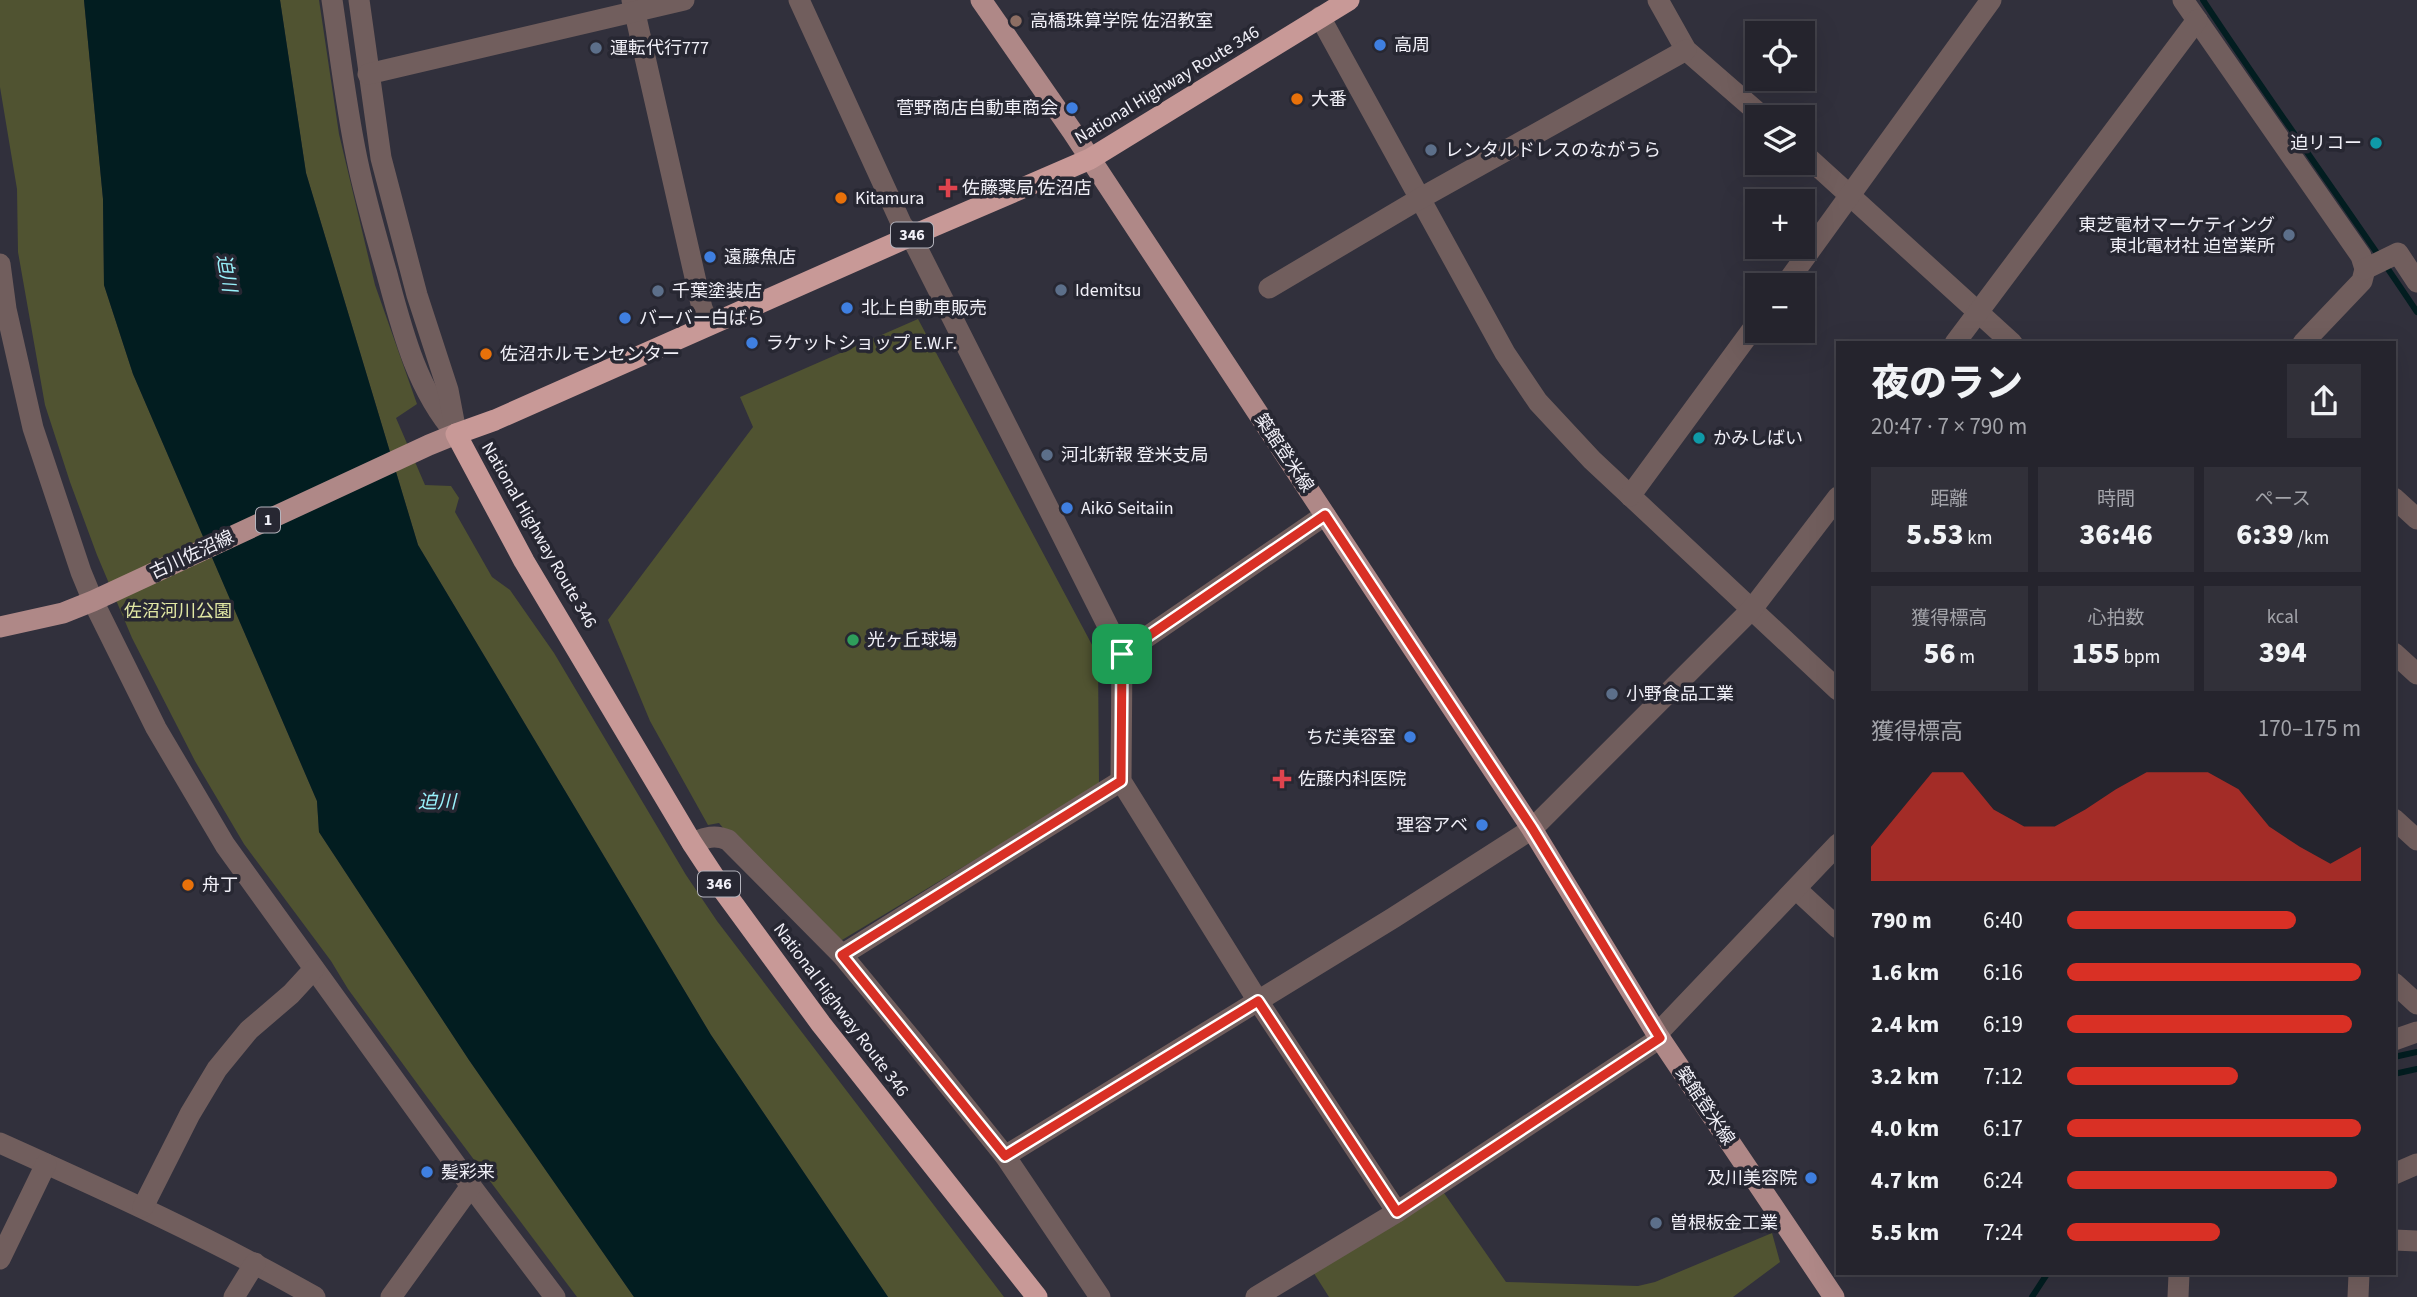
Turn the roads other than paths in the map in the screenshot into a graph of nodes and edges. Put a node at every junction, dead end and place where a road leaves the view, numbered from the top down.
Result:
1 (332, 0) edge
2 (359, 0) edge
3 (684, 0) edge
4 (799, 0) edge
5 (981, 0) edge
6 (1349, 0) edge
7 (1658, 0) edge
8 (1991, 0) edge
9 (2183, 0) edge
10 (634, 6) edge
11 (1320, 17) junction
12 (2197, 20) junction
13 (1686, 50) junction
14 (368, 74) junction
15 (1749, 105) edge
16 (1090, 159) junction
17 (1815, 163) edge
18 (1852, 194) junction
19 (1421, 198) junction
20 (911, 236) junction
21 (0, 264) edge
22 (2368, 268) junction
23 (1794, 273) edge
24 (2417, 282) edge
25 (1269, 288) dead end
26 (3, 309) edge
27 (1979, 313) junction
28 (709, 325) junction
29 (1745, 339) edge
30 (1957, 341) edge
31 (2010, 341) edge
32 (2305, 341) edge
33 (456, 435) junction
34 (1630, 496) junction
35 (1836, 500) edge
36 (2396, 500) edge
37 (1325, 515) junction
38 (2417, 519) edge
39 (97, 599) junction
40 (1752, 609) junction
41 (0, 627) edge
42 (1122, 654) junction
43 (2396, 655) edge
44 (2417, 674) edge
45 (1836, 688) edge
46 (1121, 781) junction
47 (2396, 821) edge
48 (1532, 828) junction
49 (2417, 840) edge
50 (692, 843) junction
51 (1836, 846) edge
52 (1796, 889) junction
53 (1836, 926) edge
54 (842, 955) junction
55 (314, 969) junction
56 (2396, 984) edge
57 (1258, 1001) junction
58 (2417, 1004) edge
59 (2417, 1032) edge
60 (1658, 1036) junction
61 (2396, 1039) edge
62 (0, 1143) edge
63 (1005, 1156) junction
64 (46, 1164) junction
65 (2417, 1164) edge
66 (2396, 1173) edge
67 (471, 1186) junction
68 (143, 1207) junction
69 (1397, 1212) junction
70 (2396, 1240) edge
71 (2417, 1241) edge
72 (0, 1259) edge
73 (255, 1263) junction
74 (2179, 1275) edge
75 (2359, 1275) edge
76 (234, 1297) edge
77 (315, 1297) edge
78 (391, 1297) edge
79 (555, 1297) edge
80 (1037, 1297) edge
81 (1100, 1297) edge
82 (1256, 1297) edge
83 (1834, 1297) edge
84 (2178, 1297) edge
85 (2358, 1297) edge

1 - 33 street
2 - 14 street
3 - 10 street
4 - 20 street
5 - 16 main road, 築館登米線
6 - 11 highway, National Highway Route 346 / 346
7 - 13 street
8 - 18 street
9 - 12 street
10 - 14 street
10 - 28 street
11 - 16 highway, National Highway Route 346 / 346
11 - 19 street
12 - 22 street
12 - 27 street
13 - 15 street
13 - 19 street
14 - 33 street
16 - 20 highway, National Highway Route 346 / 346
16 - 37 main road, 築館登米線
17 - 18 street
18 - 23 street
18 - 27 street
19 - 25 street
19 - 34 street
20 - 28 highway, National Highway Route 346 / 346
20 - 42 street
21 - 26 street
22 - 24 street
22 - 32 street
26 - 39 street
27 - 30 street
27 - 31 street
28 - 33 highway, National Highway Route 346 / 346
29 - 34 street
33 - 39 main road, 古川佐沼線 / 1
33 - 50 highway, National Highway Route 346 / 346
34 - 40 street
35 - 40 street
36 - 38 street
37 - 42 street
37 - 48 main road, 築館登米線
39 - 41 main road, 古川佐沼線 / 1
39 - 55 street
40 - 45 street
40 - 48 street
42 - 46 street
43 - 44 street
46 - 54 street
46 - 57 street
47 - 49 street
48 - 57 street
48 - 60 main road, 築館登米線
50 - 54 street
50 - 80 highway, National Highway Route 346 / 346
51 - 52 street
52 - 53 street
52 - 60 street
54 - 63 street
55 - 67 street
55 - 68 street
56 - 58 street
57 - 63 street
57 - 69 street
59 - 61 street
60 - 69 street
60 - 83 main road, 築館登米線
62 - 64 street
63 - 81 street
64 - 68 street
64 - 72 street
65 - 66 street
67 - 78 street
67 - 79 street
68 - 73 street
69 - 82 street
70 - 71 street
73 - 76 street
73 - 77 street
74 - 84 street
75 - 85 street

